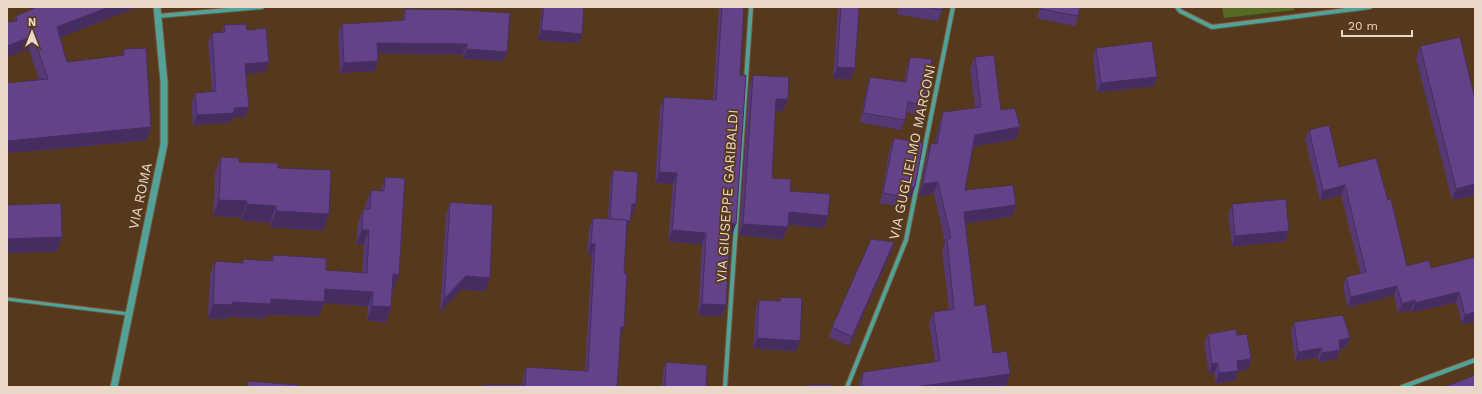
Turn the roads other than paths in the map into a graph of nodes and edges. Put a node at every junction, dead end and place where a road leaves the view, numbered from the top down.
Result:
1 (157, 7) edge
2 (262, 7) edge
3 (751, 7) edge
4 (953, 7) edge
5 (1178, 7) edge
6 (1370, 7) edge
7 (158, 16) junction
8 (7, 299) edge
9 (129, 314) junction
10 (1475, 360) edge
11 (114, 387) edge
12 (725, 387) edge
13 (847, 387) edge
14 (1402, 387) edge

1 - 7 street, VIA ROMA
2 - 7 street
3 - 12 street, VIA GIUSEPPE GARIBALDI
4 - 13 street, VIA GUGLIELMO MARCONI
5 - 6 street
7 - 9 street, VIA ROMA
8 - 9 lane
9 - 11 street, VIA ROMA
10 - 14 street

